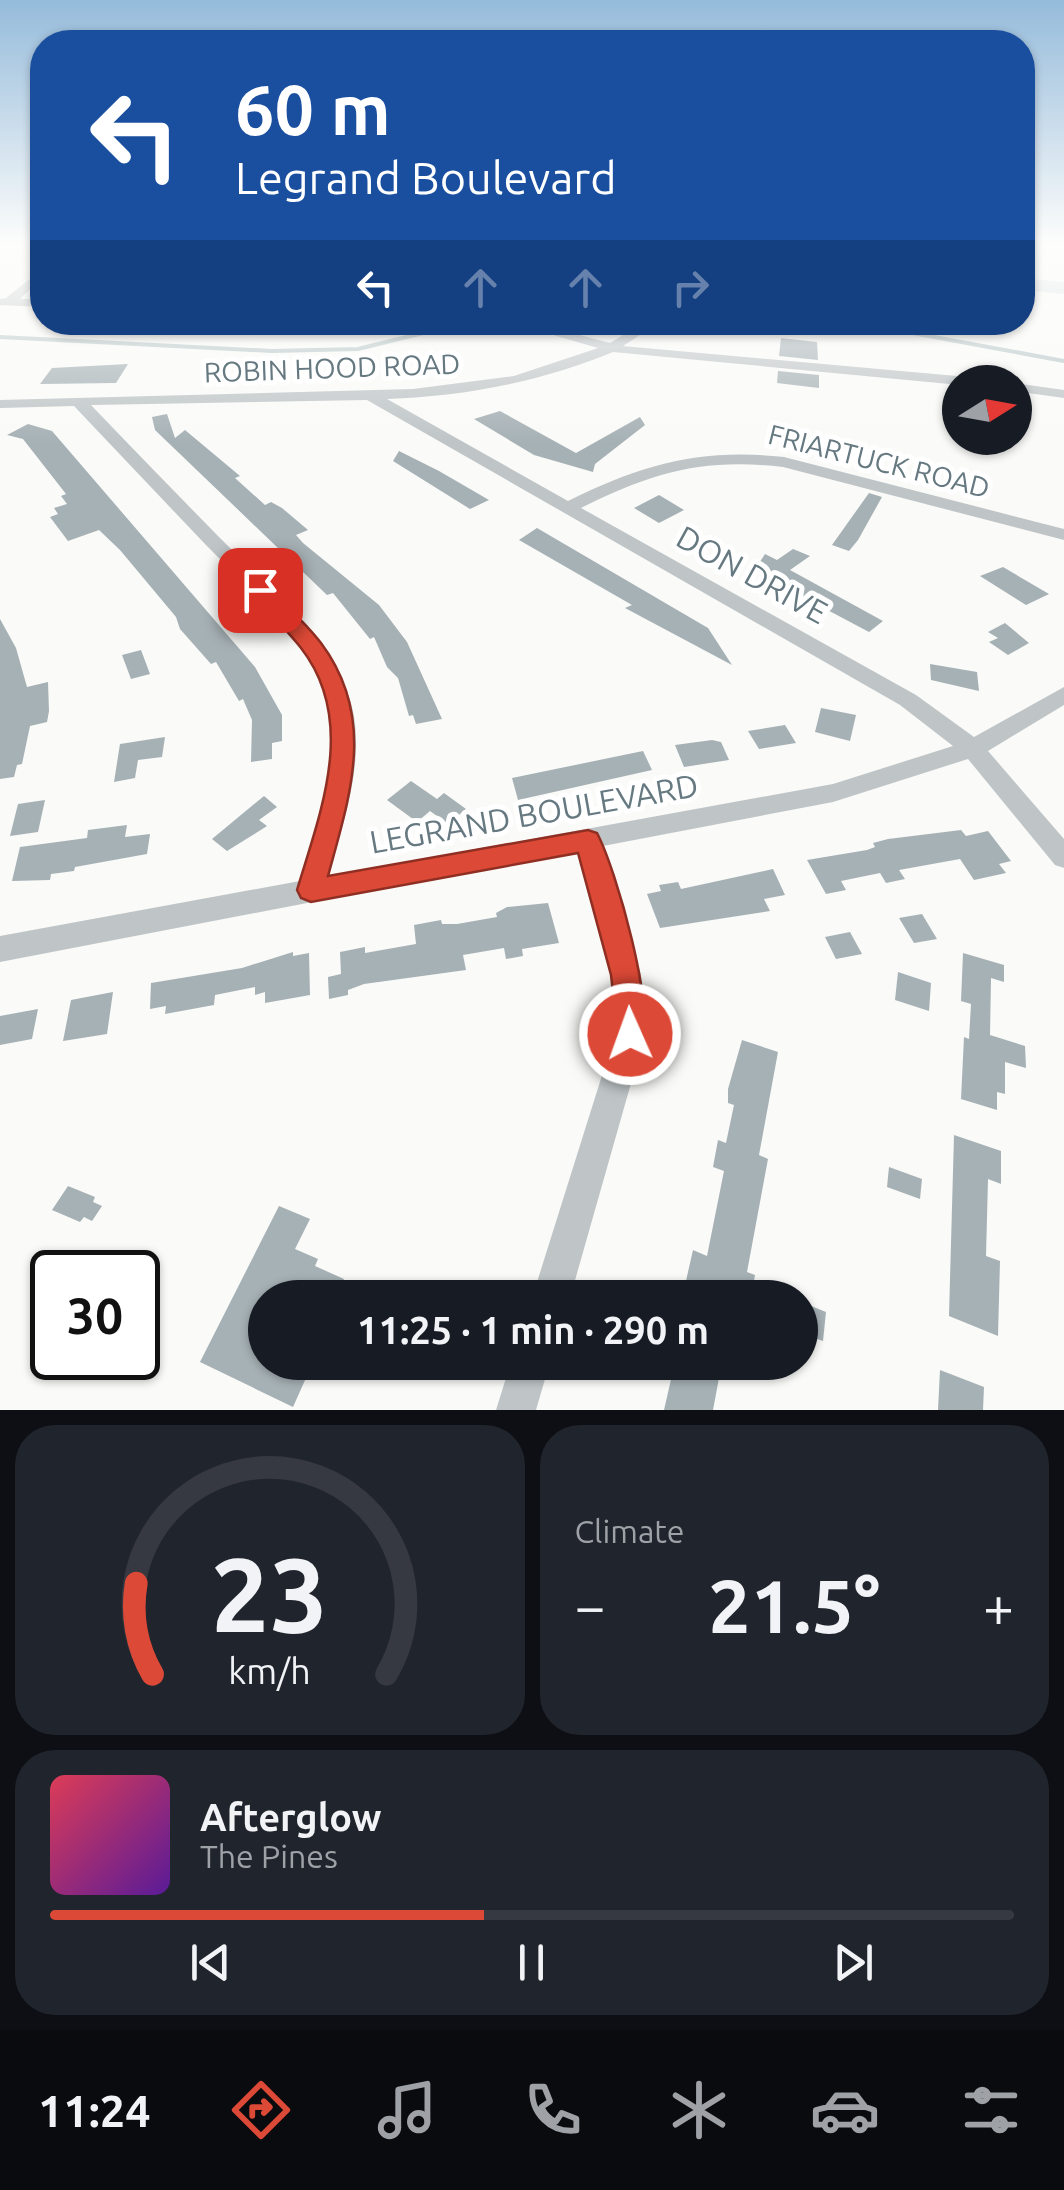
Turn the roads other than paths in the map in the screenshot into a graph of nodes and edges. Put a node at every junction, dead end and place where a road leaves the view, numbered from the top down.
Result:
1 (560, 335) edge
2 (630, 335) edge
3 (607, 348) junction
4 (942, 379) edge
5 (1032, 389) edge
6 (1064, 394) edge
7 (370, 396) junction
8 (79, 402) junction
9 (0, 404) edge
10 (569, 507) junction
11 (1064, 535) edge
12 (1064, 695) edge
13 (973, 749) junction
14 (588, 841) junction
15 (1064, 858) edge
16 (311, 890) junction
17 (0, 948) edge
18 (556, 1280) edge
19 (525, 1380) edge
20 (516, 1410) edge

1 - 3 street
2 - 3 street, ROBIN HOOD ROAD
3 - 4 street
3 - 7 street, ROBIN HOOD ROAD
5 - 6 street
7 - 8 street, ROBIN HOOD ROAD
7 - 10 street, DON DRIVE
8 - 9 street, ROBIN HOOD ROAD
8 - 16 street
10 - 11 street, FRIARTUCK ROAD
10 - 13 street, DON DRIVE
12 - 13 street, LEGRAND BOULEVARD
13 - 14 street, LEGRAND BOULEVARD
13 - 15 street, DON DRIVE
14 - 16 street, LEGRAND BOULEVARD
14 - 18 street
16 - 17 street, LEGRAND BOULEVARD
19 - 20 street

